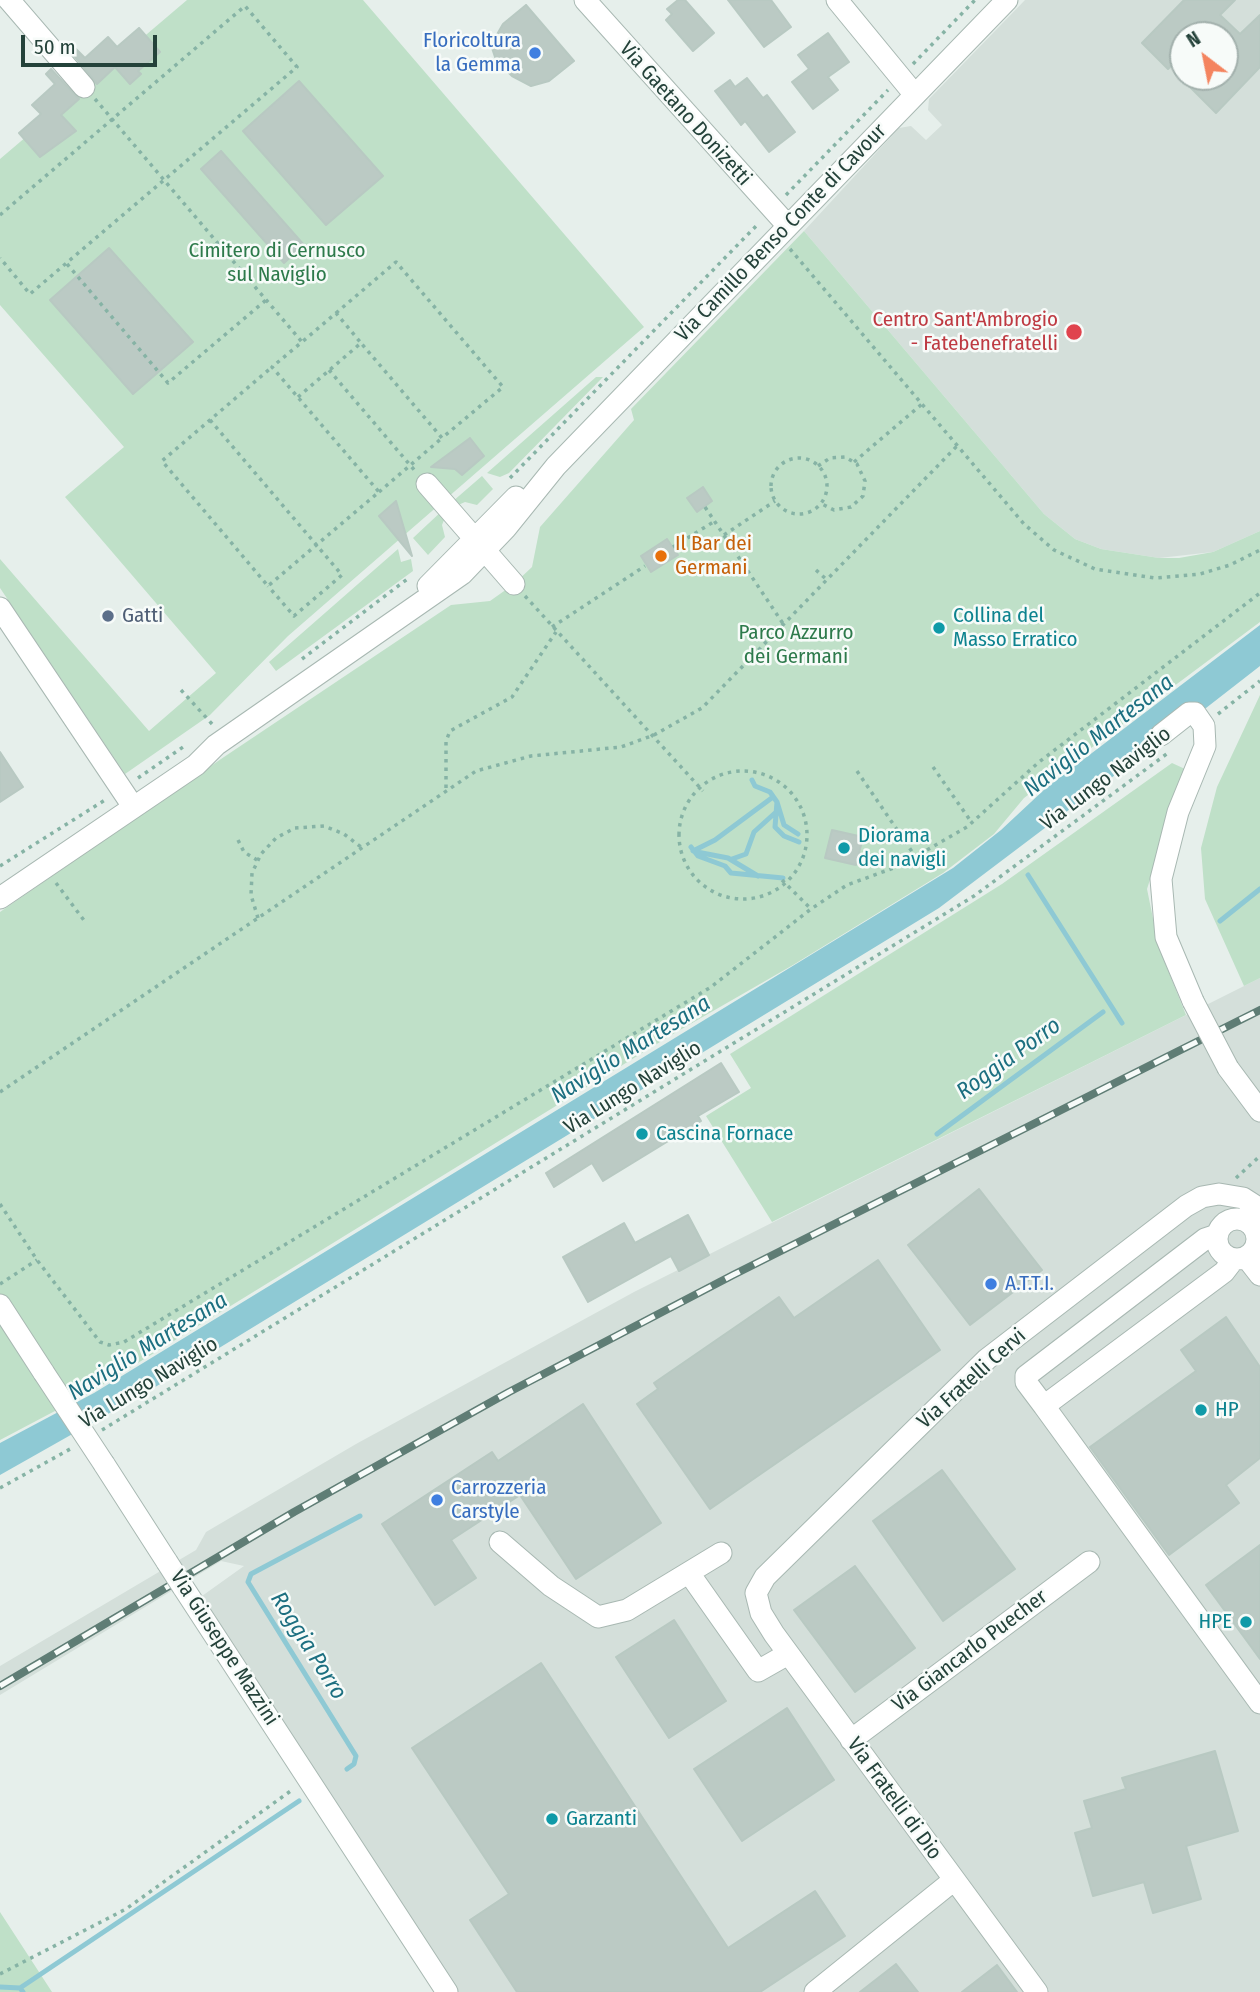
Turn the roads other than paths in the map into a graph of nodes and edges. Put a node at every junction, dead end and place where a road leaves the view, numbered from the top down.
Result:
1 (9, 0) edge
2 (584, 0) edge
3 (837, 0) edge
4 (1007, 0) edge
5 (84, 87) road end
6 (915, 95) junction
7 (783, 231) junction
8 (427, 484) road end
9 (480, 544) junction
10 (514, 584) road end
11 (0, 608) edge
12 (215, 736) junction
13 (1167, 742) road end
14 (125, 794) junction
15 (0, 887) edge
16 (0, 898) edge
17 (1260, 1111) edge
18 (1260, 1209) edge
19 (1217, 1235) junction
20 (1240, 1258) junction
21 (1109, 1265) junction
22 (1260, 1275) edge
23 (1132, 1294) junction
24 (0, 1305) edge
25 (1044, 1406) junction
26 (500, 1542) dead end
27 (721, 1553) dead end
28 (1089, 1562) dead end
29 (689, 1573) junction
30 (757, 1602) joint
31 (788, 1654) junction
32 (1260, 1703) edge
33 (851, 1740) junction
34 (954, 1880) junction
35 (447, 1992) edge
36 (815, 1992) edge
37 (1037, 1992) edge

1 - 5 street
2 - 7 street, Via Gaetano Donizetti
3 - 6 street
4 - 6 street, Via Camillo Benso Conte di Cavour
6 - 7 street, Via Camillo Benso Conte di Cavour
7 - 9 street, Via Camillo Benso Conte di Cavour
8 - 9 street
9 - 10 street
9 - 12 street, Via Camillo Benso Conte di Cavour
11 - 14 street
12 - 14 street, Via Camillo Benso Conte di Cavour
12 - 16 street, Via Camillo Benso Conte di Cavour
13 - 17 street, bridge
14 - 15 street, Via Camillo Benso Conte di Cavour
18 - 21 street, Via Fratelli Cervi
19 - 20 street
19 - 20 street
19 - 23 street
20 - 22 street
20 - 25 street
21 - 23 street
21 - 30 street, Via Fratelli Cervi
23 - 25 street
24 - 35 street, Via Giuseppe Mazzini, bridge
25 - 32 street
26 - 29 street
27 - 29 street
28 - 33 street, Via Giancarlo Puecher
29 - 31 street
30 - 31 street, Via Fratelli di Dio
31 - 33 street, Via Fratelli di Dio
33 - 34 street, Via Fratelli di Dio
34 - 36 street
34 - 37 street, Via Fratelli di Dio

